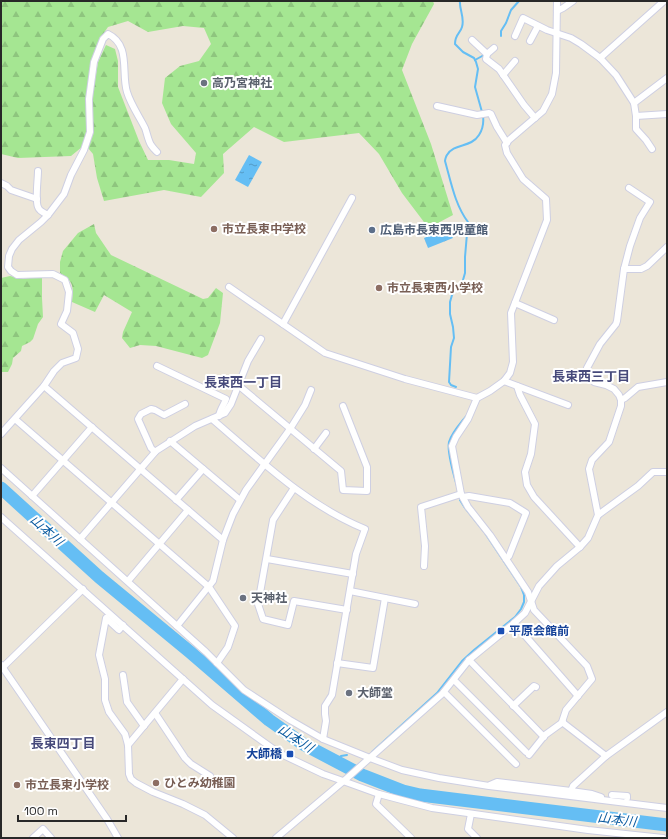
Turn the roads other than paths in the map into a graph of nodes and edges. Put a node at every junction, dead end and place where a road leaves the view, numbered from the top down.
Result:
1 (557, 1) edge
2 (573, 1) edge
3 (664, 1) edge
4 (557, 11) junction
5 (538, 26) junction
6 (557, 34) junction
7 (515, 36) dead end
8 (472, 40) dead end
9 (530, 42) dead end
10 (494, 48) dead end
11 (487, 54) junction
12 (600, 58) junction
13 (515, 61) dead end
14 (503, 74) junction
15 (667, 78) edge
16 (634, 103) junction
17 (437, 106) dead end
18 (667, 114) edge
19 (636, 116) junction
20 (535, 118) junction
21 (507, 143) junction
22 (652, 149) dead end
23 (157, 152) dead end
24 (38, 171) dead end
25 (1, 183) edge
26 (629, 188) dead end
27 (352, 198) dead end
28 (37, 199) junction
29 (48, 215) junction
30 (667, 247) edge
31 (624, 269) junction
32 (229, 287) dead end
33 (515, 303) junction
34 (554, 320) dead end
35 (283, 324) junction
36 (261, 339) dead end
37 (157, 366) dead end
38 (504, 381) junction
39 (667, 382) edge
40 (238, 385) junction
41 (44, 386) junction
42 (517, 386) junction
43 (311, 390) dead end
44 (477, 398) junction
45 (621, 400) junction
46 (185, 404) dead end
47 (568, 405) dead end
48 (343, 406) dead end
49 (219, 416) junction
50 (15, 419) junction
51 (212, 419) junction
52 (92, 427) junction
53 (290, 429) junction
54 (326, 433) dead end
55 (1, 434) edge
56 (170, 441) junction
57 (314, 449) junction
58 (155, 452) junction
59 (64, 461) junction
60 (264, 464) junction
61 (1, 468) edge
62 (140, 469) junction
63 (203, 469) junction
64 (667, 472) edge
65 (294, 488) junction
66 (462, 495) junction
67 (32, 496) junction
68 (176, 500) junction
69 (240, 500) junction
70 (112, 502) junction
71 (188, 510) junction
72 (598, 515) junction
73 (1, 517) edge
74 (80, 539) junction
75 (223, 540) junction
76 (160, 543) junction
77 (580, 547) junction
78 (267, 559) junction
79 (506, 559) junction
80 (424, 566) dead end
81 (353, 574) junction
82 (128, 581) junction
83 (209, 586) junction
84 (83, 590) junction
85 (350, 591) junction
86 (385, 598) junction
87 (531, 601) junction
88 (415, 604) dead end
89 (347, 610) junction
90 (514, 624) junction
91 (123, 625) junction
92 (177, 626) junction
93 (469, 660) junction
94 (217, 663) junction
95 (337, 663) junction
96 (2, 666) edge
97 (123, 675) dead end
98 (183, 679) junction
99 (454, 680) junction
100 (536, 687) dead end
101 (444, 692) junction
102 (578, 696) junction
103 (513, 706) junction
104 (667, 712) edge
105 (155, 713) junction
106 (563, 722) junction
107 (144, 726) junction
108 (544, 737) junction
109 (323, 738) junction
110 (128, 744) junction
111 (606, 756) junction
112 (368, 760) junction
113 (516, 764) dead end
114 (210, 776) dead end
115 (345, 780) junction
116 (489, 786) junction
117 (571, 791) junction
118 (380, 794) junction
119 (612, 795) dead end
120 (627, 798) dead end
121 (613, 802) junction
122 (667, 808) edge
123 (471, 814) junction
124 (608, 835) edge
125 (33, 838) edge
126 (51, 838) edge
127 (118, 838) edge
128 (232, 838) edge
129 (276, 838) edge
130 (410, 838) edge
131 (477, 838) edge
132 (663, 838) edge

1 - 4 street
2 - 4 street
3 - 12 street
4 - 6 street
5 - 6 street
5 - 7 street
5 - 9 street
6 - 12 street
6 - 20 street
8 - 11 street
10 - 11 street
11 - 14 street
12 - 16 street
13 - 14 street
14 - 20 street
15 - 16 street
16 - 19 street
17 - 21 street
18 - 19 street
19 - 22 street
20 - 21 street
21 - 33 street
23 - 29 street
24 - 28 street
25 - 28 street
26 - 31 street
27 - 35 street
28 - 29 street
29 - 41 street
30 - 31 street
31 - 45 street
32 - 35 street
33 - 34 street
33 - 38 street
35 - 44 street
36 - 40 street
37 - 49 street
38 - 42 street
38 - 44 street
39 - 45 street
40 - 49 street
40 - 53 street
41 - 50 street
41 - 52 street
42 - 47 street
42 - 77 street
43 - 53 street
44 - 66 street
45 - 72 street
46 - 58 street
48 - 57 street
49 - 51 street
50 - 55 street
50 - 59 street
51 - 56 street
51 - 60 street
52 - 59 street
52 - 62 street
53 - 57 street
53 - 60 street
54 - 57 street
56 - 58 street
56 - 63 street
58 - 62 street
59 - 67 street
59 - 70 street
60 - 65 street
60 - 69 street
61 - 67 street
62 - 68 street
62 - 70 street
63 - 68 street
63 - 69 street
64 - 72 street
65 - 78 street
65 - 81 street
66 - 79 street
66 - 79 street
66 - 80 street
67 - 74 street
68 - 71 street
69 - 75 street
70 - 74 street
70 - 76 street
71 - 75 street
71 - 76 street
72 - 77 street
73 - 84 street
74 - 82 street
75 - 83 street
76 - 82 street
76 - 83 street
77 - 87 street
78 - 81 street
78 - 89 street
79 - 87 street
81 - 85 street
82 - 92 street
83 - 92 street
83 - 94 street
84 - 91 street
84 - 96 street
85 - 86 street
85 - 89 street
86 - 88 street
86 - 95 street
87 - 90 street
87 - 102 street
89 - 95 street
90 - 93 street
90 - 102 street
91 - 98 street
91 - 110 street
92 - 94 street
93 - 99 street
93 - 103 street
94 - 109 street
95 - 109 street
96 - 127 street
97 - 107 street
98 - 105 street
98 - 115 street
99 - 101 street
99 - 108 street
100 - 103 street
101 - 112 street
101 - 113 street
102 - 106 street
103 - 108 street
104 - 111 street
105 - 107 street
105 - 114 street
106 - 108 street
106 - 111 street
107 - 110 street
109 - 112 street
110 - 128 street
111 - 117 street
112 - 115 street
112 - 116 street
115 - 118 street
115 - 129 street
116 - 117 street
116 - 121 street
117 - 121 street
118 - 123 street
118 - 130 street
119 - 120 street
121 - 122 street
123 - 124 street
123 - 131 street
124 - 132 street
125 - 126 street

